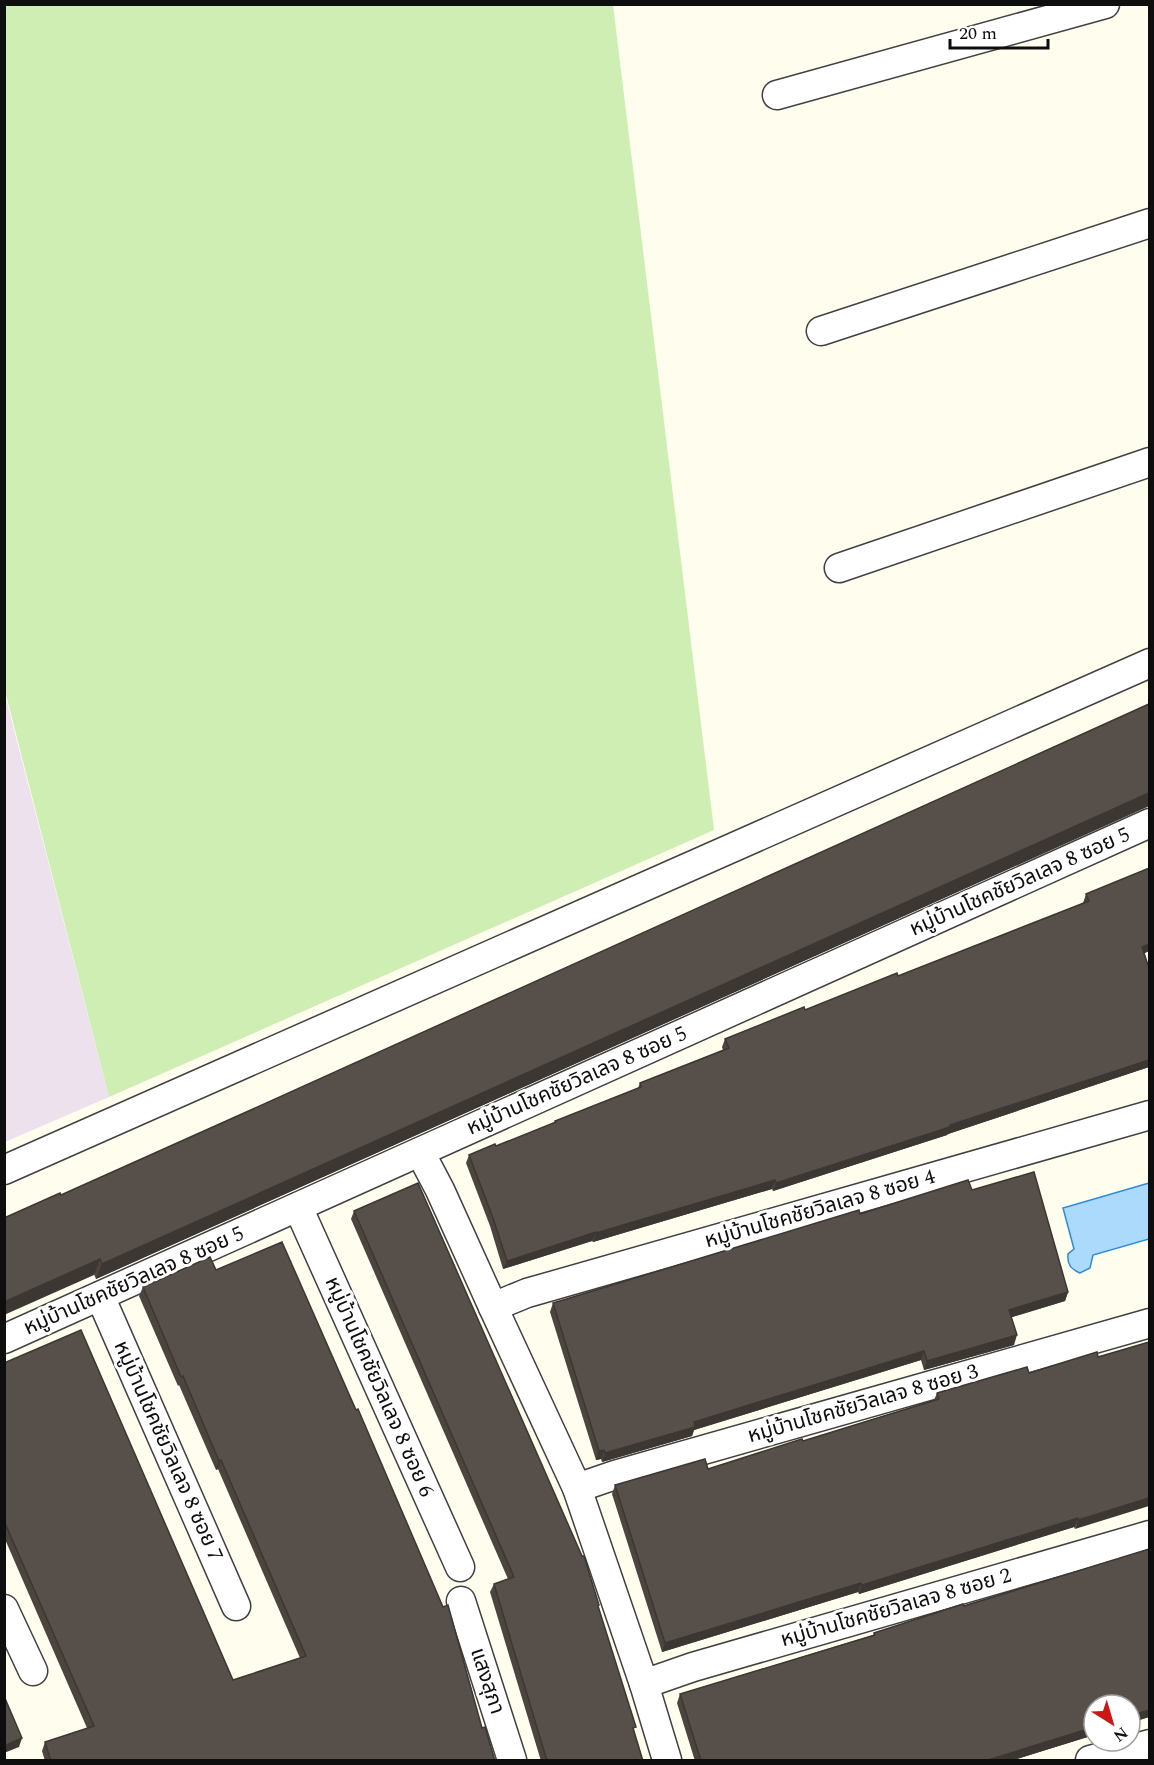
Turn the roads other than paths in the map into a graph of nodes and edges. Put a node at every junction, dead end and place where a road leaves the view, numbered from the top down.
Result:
1 (1105, 4) edge
2 (777, 95) dead end
3 (1149, 223) edge
4 (821, 331) dead end
5 (1149, 462) edge
6 (839, 568) dead end
7 (1149, 663) edge
8 (1149, 823) edge
9 (1149, 1115) edge
10 (420, 1152) junction
11 (4, 1170) edge
12 (298, 1207) junction
13 (100, 1296) junction
14 (492, 1307) junction
15 (1149, 1323) edge
16 (4, 1339) edge
17 (577, 1488) junction
18 (1149, 1535) edge
19 (460, 1567) dead end
20 (461, 1601) dead end
21 (236, 1606) dead end
22 (4, 1609) edge
23 (33, 1671) dead end
24 (644, 1684) junction
25 (1149, 1744) edge
26 (512, 1761) edge
27 (667, 1761) edge
28 (1090, 1761) edge

1 - 2 street
3 - 4 street
5 - 6 street
7 - 11 street
8 - 10 street, หมู่บ้านโชคชัยวิลเลจ 8 ซอย 5
9 - 14 street, หมู่บ้านโชคชัยวิลเลจ 8 ซอย 4
10 - 12 street, หมู่บ้านโชคชัยวิลเลจ 8 ซอย 5
10 - 14 street
12 - 13 street, หมู่บ้านโชคชัยวิลเลจ 8 ซอย 5
12 - 19 street, หมู่บ้านโชคชัยวิลเลจ 8 ซอย 6
13 - 16 street, หมู่บ้านโชคชัยวิลเลจ 8 ซอย 5
13 - 21 street, หมู่บ้านโชคชัยวิลเลจ 8 ซอย 7
14 - 17 street
15 - 17 street, หมู่บ้านโชคชัยวิลเลจ 8 ซอย 3
17 - 24 street
18 - 24 street, หมู่บ้านโชคชัยวิลเลจ 8 ซอย 2
20 - 26 street, แสงสุภา
22 - 23 street
24 - 27 street
25 - 28 street

